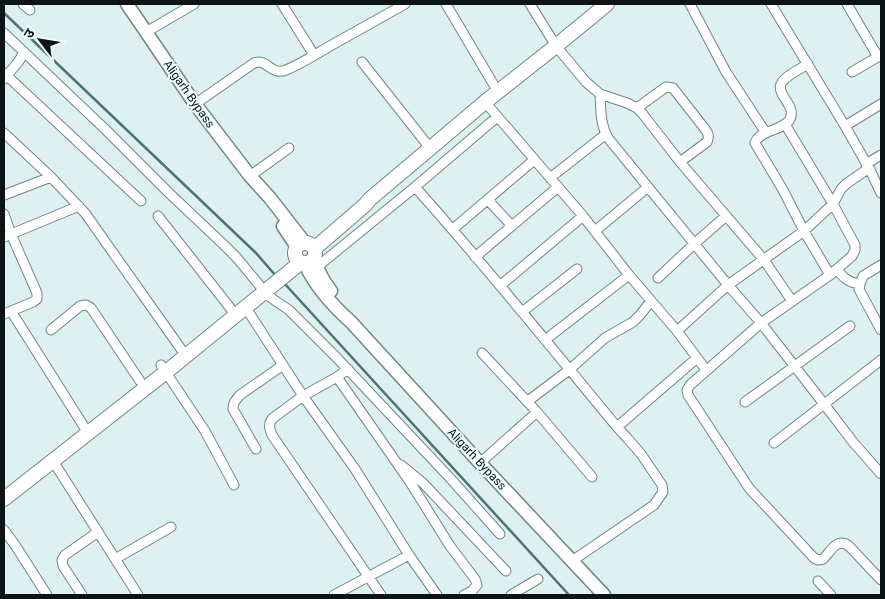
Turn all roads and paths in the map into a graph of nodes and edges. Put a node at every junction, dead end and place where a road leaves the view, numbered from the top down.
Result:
1 (127, 4) edge
2 (194, 4) edge
3 (405, 4) edge
4 (446, 4) edge
5 (530, 4) edge
6 (607, 4) edge
7 (690, 4) edge
8 (772, 4) edge
9 (847, 4) edge
10 (285, 5) edge
11 (146, 32) junction
12 (4, 33) edge
13 (556, 46) junction
14 (24, 52) junction
15 (314, 55) junction
16 (880, 56) edge
17 (362, 62) dead end
18 (808, 64) junction
19 (852, 72) dead end
20 (5, 76) edge
21 (498, 92) junction
22 (600, 94) junction
23 (485, 102) junction
24 (195, 104) junction
25 (880, 106) edge
26 (637, 108) junction
27 (497, 117) junction
28 (784, 124) junction
29 (845, 126) junction
30 (766, 133) junction
31 (4, 134) edge
32 (606, 134) junction
33 (289, 148) dead end
34 (430, 148) junction
35 (881, 155) edge
36 (534, 160) junction
37 (680, 162) junction
38 (867, 166) junction
39 (51, 177) junction
40 (550, 178) junction
41 (252, 179) junction
42 (415, 187) junction
43 (558, 187) junction
44 (648, 187) junction
45 (881, 191) edge
46 (4, 196) edge
47 (488, 200) junction
48 (141, 201) dead end
49 (833, 204) junction
50 (79, 206) junction
51 (4, 214) edge
52 (158, 216) dead end
53 (583, 216) junction
54 (726, 216) junction
55 (512, 226) junction
56 (453, 229) junction
57 (804, 230) junction
58 (595, 231) junction
59 (8, 235) edge
60 (694, 244) junction
61 (303, 257) junction
62 (475, 257) junction
63 (764, 260) junction
64 (881, 265) edge
65 (577, 269) dead end
66 (834, 273) junction
67 (628, 275) junction
68 (658, 278) dead end
69 (860, 284) junction
70 (501, 285) junction
71 (728, 286) junction
72 (265, 287) junction
73 (792, 301) junction
74 (652, 302) junction
75 (246, 308) junction
76 (231, 309) junction
77 (7, 312) edge
78 (522, 312) junction
79 (761, 323) junction
80 (850, 326) dead end
81 (50, 330) dead end
82 (881, 330) edge
83 (677, 331) junction
84 (545, 340) junction
85 (181, 349) junction
86 (482, 353) dead end
87 (697, 358) junction
88 (881, 360) edge
89 (283, 364) junction
90 (795, 366) junction
91 (163, 369) junction
92 (348, 369) junction
93 (569, 370) junction
94 (706, 370) junction
95 (337, 377) junction
96 (140, 381) junction
97 (303, 396) junction
98 (528, 401) junction
99 (745, 402) dead end
100 (824, 404) junction
101 (537, 412) junction
102 (617, 427) junction
103 (85, 430) junction
104 (774, 443) dead end
105 (256, 448) dead end
106 (395, 460) junction
107 (53, 461) junction
108 (480, 463) junction
109 (881, 474) edge
110 (592, 477) dead end
111 (234, 485) dead end
112 (4, 488) edge
113 (4, 499) edge
114 (171, 527) dead end
115 (4, 530) edge
116 (98, 532) junction
117 (500, 534) dead end
118 (409, 555) junction
119 (115, 559) junction
120 (572, 561) junction
121 (506, 571) dead end
122 (367, 577) junction
123 (538, 579) dead end
124 (881, 580) edge
125 (818, 581) dead end
126 (47, 595) edge
127 (82, 595) edge
128 (138, 595) edge
129 (334, 595) edge
130 (381, 595) edge
131 (437, 595) edge
132 (464, 595) edge
133 (511, 595) edge
134 (604, 595) edge
135 (831, 595) edge

1 - 11 main road, Aligarh Bypass
2 - 11 street
3 - 15 street
4 - 21 street
5 - 13 street
6 - 13 main road
7 - 30 street
8 - 18 street
9 - 16 street
10 - 15 street
11 - 24 main road, Aligarh Bypass
12 - 14 street
13 - 21 main road
13 - 22 street
14 - 20 street
14 - 72 street
15 - 24 street
16 - 19 street
17 - 34 street
18 - 28 street
18 - 29 street
20 - 48 street
21 - 23 main road
22 - 26 street
22 - 32 street
23 - 27 street
23 - 34 main road
24 - 41 main road, Aligarh Bypass
25 - 29 street
26 - 37 street
26 - 37 street
27 - 36 street
27 - 42 street
28 - 30 street
28 - 49 street
29 - 38 street
30 - 57 street
31 - 39 street
32 - 40 street
32 - 44 street
33 - 41 street
34 - 61 main road
35 - 38 street
36 - 40 street
36 - 47 street
37 - 54 street
38 - 45 street
38 - 49 street
39 - 46 street
39 - 50 street
40 - 43 street
41 - 61 main road, Aligarh Bypass
42 - 56 street
42 - 61 street
43 - 53 street
43 - 55 street
44 - 58 street
44 - 60 street
47 - 55 street
47 - 56 street
49 - 57 street
49 - 66 street
50 - 59 street
50 - 85 street
51 - 59 street
52 - 76 street
53 - 58 street
53 - 70 street
54 - 60 street
54 - 63 street
55 - 62 street
56 - 62 street
57 - 63 street
57 - 66 street
58 - 67 street
59 - 77 street
60 - 68 street
60 - 71 street
61 - 72 main road
61 - 108 main road, Aligarh Bypass
62 - 70 street
63 - 71 street
63 - 73 street
64 - 69 street
65 - 78 street
66 - 69 street
66 - 73 street
67 - 74 street
67 - 84 street
69 - 82 street
70 - 78 street
71 - 79 street
71 - 83 street
72 - 75 main road
72 - 76 main road
72 - 92 street
73 - 79 street
74 - 83 street
74 - 93 street
75 - 89 street
75 - 91 main road
76 - 85 main road
77 - 103 street
78 - 84 street
79 - 90 street
79 - 94 street
80 - 90 street
81 - 96 street
83 - 87 street
84 - 93 street
85 - 91 main road
86 - 98 street
87 - 94 street
87 - 102 street
88 - 100 street
89 - 97 street
89 - 105 street
90 - 99 street
90 - 100 street
91 - 96 main road
91 - 103 main road
91 - 111 street
92 - 95 street
92 - 117 street
93 - 98 street
93 - 102 street
94 - 124 street
95 - 97 street
95 - 106 street
96 - 103 main road
97 - 118 street
97 - 122 street
98 - 101 street
100 - 104 street
100 - 109 street
101 - 108 street
101 - 110 street
102 - 120 street
103 - 107 main road
103 - 112 main road
106 - 121 street
106 - 132 street
107 - 113 main road
107 - 116 street
108 - 120 main road, Aligarh Bypass
114 - 119 street
115 - 126 street
116 - 119 street
116 - 127 street
118 - 122 street
118 - 131 street
119 - 128 street
120 - 134 main road, Aligarh Bypass
122 - 129 street
122 - 130 street
123 - 133 street
125 - 135 street

